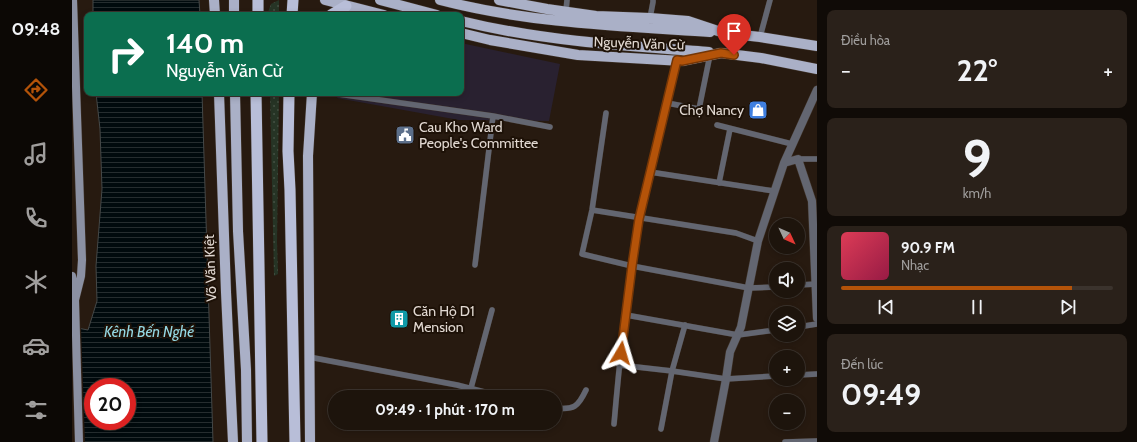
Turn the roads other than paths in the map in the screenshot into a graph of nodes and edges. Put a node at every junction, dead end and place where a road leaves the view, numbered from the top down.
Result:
1 (73, 0) edge
2 (234, 0) edge
3 (380, 0) edge
4 (384, 0) edge
5 (440, 0) edge
6 (499, 0) edge
7 (567, 0) edge
8 (653, 0) edge
9 (770, 0) edge
10 (216, 1) edge
11 (259, 1) edge
12 (330, 1) edge
13 (346, 6) junction
14 (566, 11) junction
15 (215, 12) edge
16 (234, 12) edge
17 (258, 12) edge
18 (330, 12) edge
19 (335, 12) edge
20 (372, 12) edge
21 (385, 12) edge
22 (426, 12) edge
23 (650, 18) junction
24 (464, 22) edge
25 (724, 33) junction
26 (464, 34) edge
27 (760, 37) junction
28 (817, 46) edge
29 (721, 53) junction
30 (710, 55) junction
31 (677, 60) junction
32 (817, 69) edge
33 (817, 90) edge
34 (219, 96) edge
35 (235, 96) edge
36 (256, 96) edge
37 (289, 96) edge
38 (312, 96) edge
39 (352, 96) edge
40 (667, 103) junction
41 (606, 113) dead end
42 (493, 116) junction
43 (717, 125) dead end
44 (550, 127) dead end
45 (730, 129) junction
46 (792, 144) junction
47 (798, 158) junction
48 (817, 158) edge
49 (784, 163) junction
50 (650, 172) junction
51 (719, 183) junction
52 (774, 191) junction
53 (814, 201) edge
54 (592, 210) junction
55 (639, 219) junction
56 (758, 241) junction
57 (815, 242) edge
58 (475, 265) dead end
59 (632, 266) junction
60 (72, 276) edge
61 (816, 284) edge
62 (805, 285) edge
63 (769, 287) edge
64 (749, 288) junction
65 (75, 300) junction
66 (492, 310) dead end
67 (626, 315) junction
68 (817, 318) edge
69 (817, 324) edge
70 (685, 325) junction
71 (805, 325) edge
72 (769, 331) edge
73 (738, 335) junction
74 (309, 357) junction
75 (619, 365) junction
76 (672, 371) junction
77 (817, 374) edge
78 (805, 375) edge
79 (769, 376) edge
80 (726, 379) junction
81 (471, 388) junction
82 (478, 390) edge
83 (586, 390) dead end
84 (562, 409) edge
85 (614, 424) dead end
86 (661, 429) dead end
87 (817, 441) edge
88 (79, 442) edge
89 (233, 442) edge
90 (247, 442) edge
91 (262, 442) edge
92 (295, 442) edge
93 (310, 442) edge
94 (714, 442) edge
95 (785, 442) edge

1 - 65 main road
2 - 16 main road
3 - 22 main road, bridge
4 - 21 main road
5 - 25 main road
6 - 14 main road, Nguyễn Văn Cừ
7 - 14 lane
8 - 23 lane
9 - 27 lane
10 - 15 main road
11 - 17 highway
12 - 13 main road
12 - 18 main road
13 - 19 highway
13 - 20 main road
14 - 23 main road, Nguyễn Văn Cừ
23 - 25 main road, Nguyễn Văn Cừ
24 - 29 main road
25 - 27 main road, Nguyễn Văn Cừ
26 - 31 main road, Nguyễn Văn Cừ
27 - 28 main road, Nguyễn Văn Cừ
29 - 30 main road, Nguyễn Văn Cừ
29 - 32 main road, Nguyễn Văn Cừ
30 - 31 main road, Nguyễn Văn Cừ
30 - 40 lane
31 - 40 lane
33 - 46 street
34 - 89 main road, Võ Văn Kiệt
35 - 90 main road
36 - 91 highway
37 - 92 highway
38 - 74 main road
39 - 42 lane
40 - 50 lane
41 - 54 lane
42 - 44 lane
42 - 58 lane
43 - 45 lane
45 - 46 lane
45 - 51 lane
46 - 49 street
47 - 48 lane
47 - 49 street
47 - 53 street
49 - 52 street
50 - 51 lane
50 - 55 lane
51 - 52 lane
52 - 56 street
53 - 57 street
54 - 55 lane
54 - 59 lane
55 - 56 lane
55 - 59 lane
56 - 64 street
57 - 61 street
59 - 64 lane
59 - 67 lane
60 - 65 main road
61 - 62 lane
61 - 68 street
63 - 64 lane
64 - 73 street
65 - 88 main road
66 - 81 lane
67 - 70 lane
67 - 75 lane
69 - 71 lane
70 - 73 lane
70 - 76 lane
72 - 73 lane
73 - 80 street
74 - 81 lane
74 - 93 main road
75 - 76 lane
75 - 85 lane
76 - 80 lane
76 - 86 lane
77 - 78 lane
79 - 80 lane
80 - 94 street
81 - 82 lane
83 - 84 lane
87 - 95 lane

